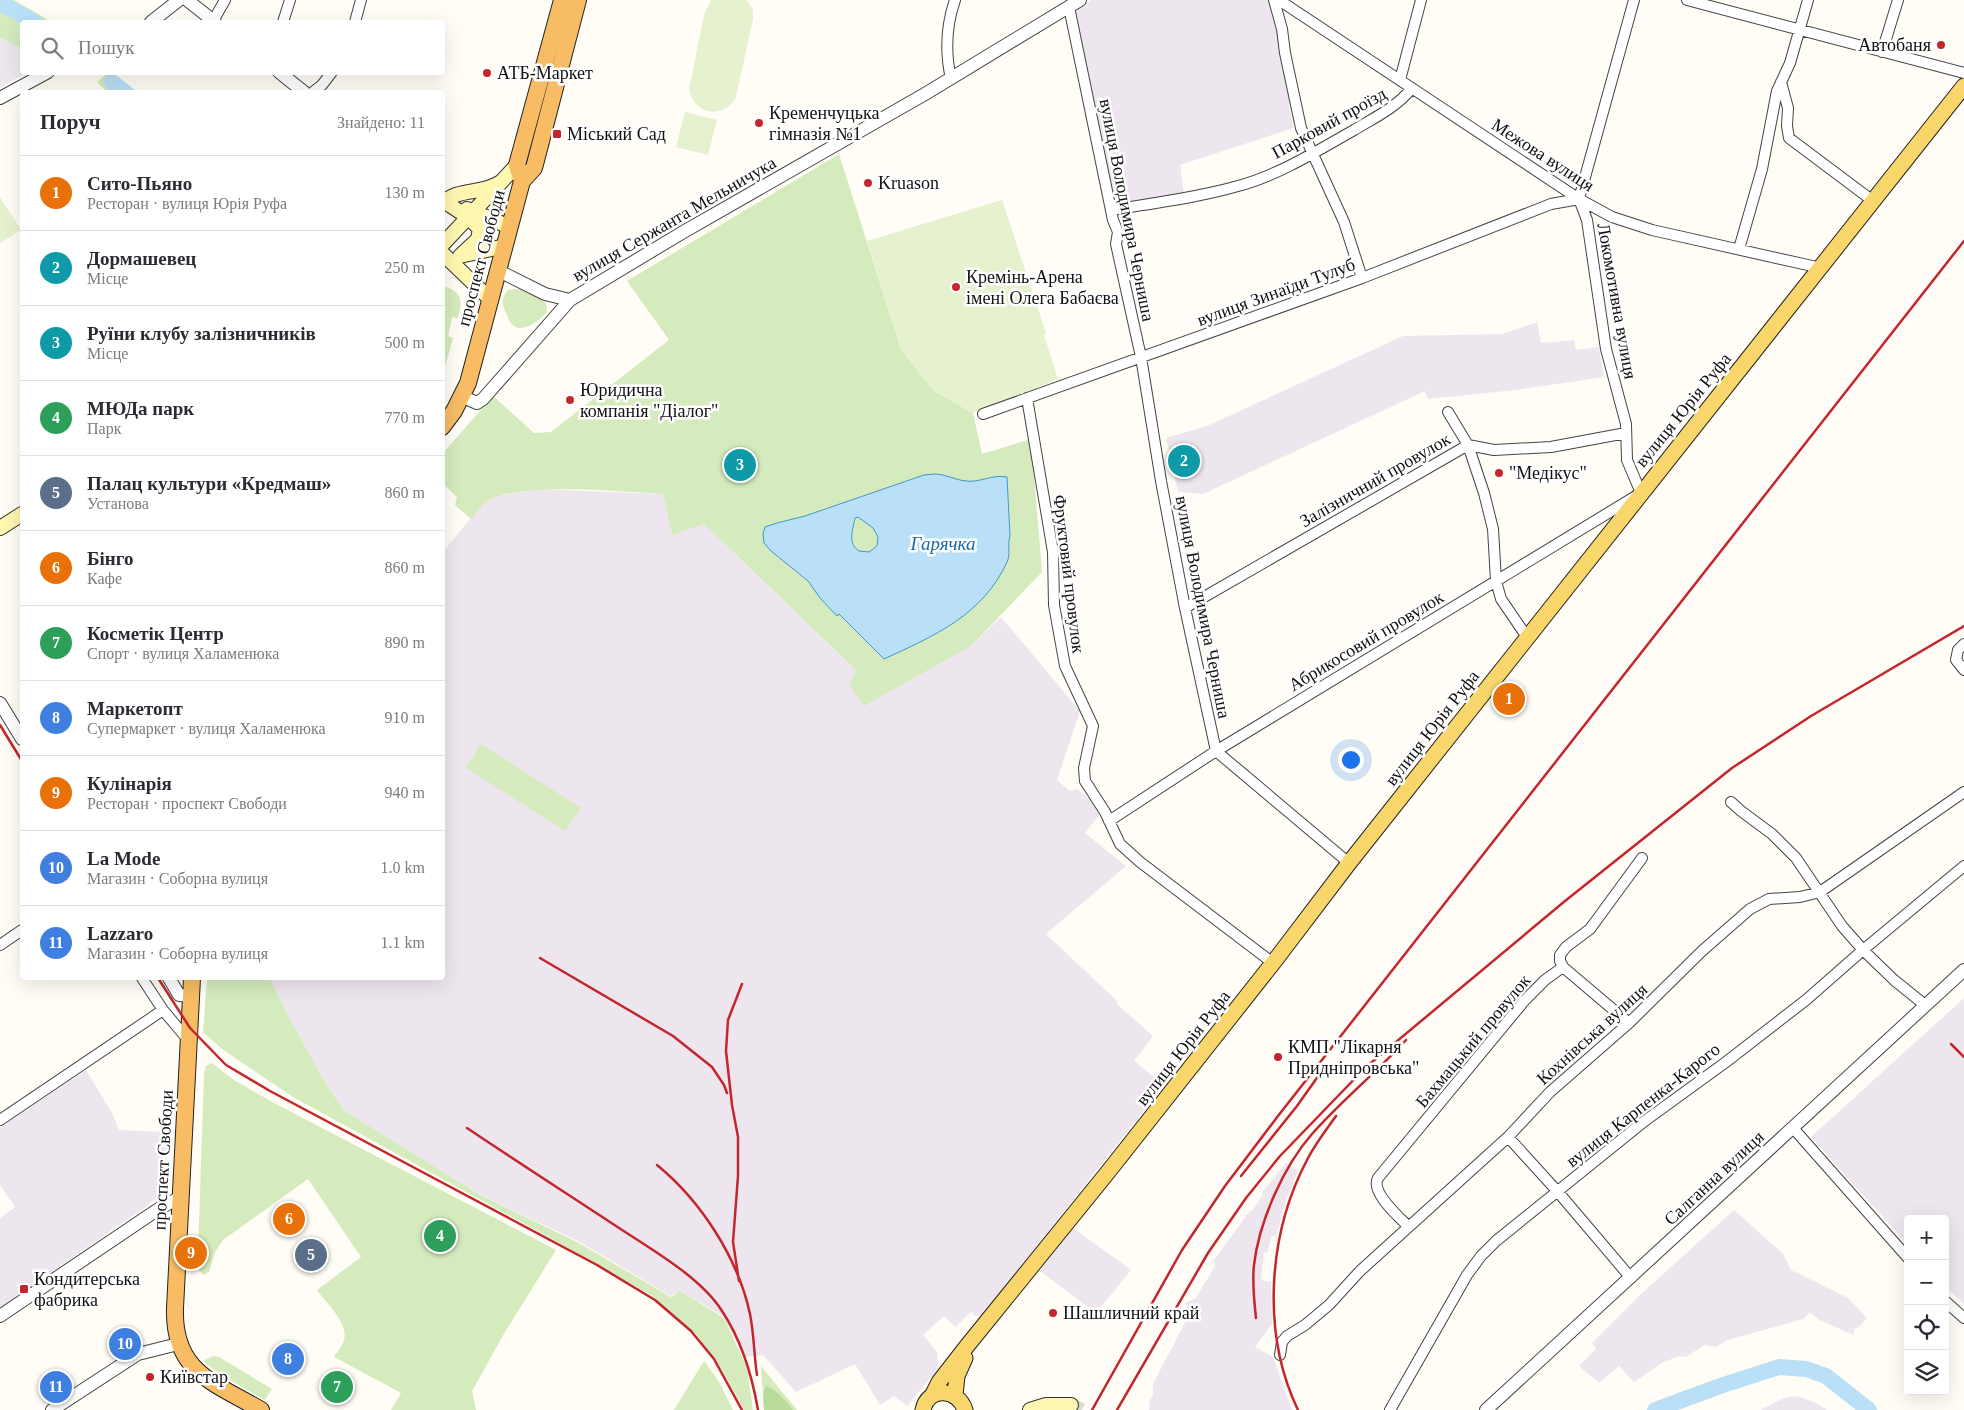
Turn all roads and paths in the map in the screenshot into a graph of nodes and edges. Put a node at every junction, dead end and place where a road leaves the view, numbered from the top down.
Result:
1 (179, 0) edge
2 (186, 0) edge
3 (225, 0) edge
4 (290, 0) edge
5 (361, 0) edge
6 (562, 0) edge
7 (578, 0) edge
8 (955, 0) edge
9 (1274, 0) edge
10 (1279, 0) edge
11 (1421, 0) edge
12 (1634, 0) edge
13 (1687, 0) edge
14 (1808, 0) edge
15 (1898, 0) edge
16 (1074, 3) edge
17 (154, 20) edge
18 (211, 20) edge
19 (215, 20) edge
20 (284, 20) edge
21 (356, 20) edge
22 (1800, 30) junction
23 (1882, 52) junction
24 (1964, 73) edge
25 (42, 75) edge
26 (283, 75) edge
27 (330, 75) edge
28 (951, 78) junction
29 (1400, 80) junction
30 (1781, 82) junction
31 (1964, 86) edge
32 (1412, 88) junction
33 (302, 90) edge
34 (316, 90) edge
35 (0, 98) edge
36 (1313, 154) junction
37 (514, 180) junction
38 (1579, 199) junction
39 (445, 201) edge
40 (1873, 201) junction
41 (445, 203) edge
42 (1111, 210) junction
43 (470, 219) junction
44 (510, 227) junction
45 (473, 243) junction
46 (505, 246) junction
47 (1739, 249) junction
48 (447, 254) edge
49 (1821, 268) junction
50 (499, 271) junction
51 (1362, 278) junction
52 (491, 300) junction
53 (570, 300) junction
54 (1141, 357) junction
55 (461, 396) junction
56 (1027, 398) junction
57 (1448, 412) dead end
58 (983, 414) dead end
59 (445, 422) edge
60 (1626, 433) junction
61 (1468, 445) junction
62 (1641, 492) junction
63 (20, 515) edge
64 (0, 528) edge
65 (1496, 581) junction
66 (1185, 608) junction
67 (1527, 637) junction
68 (1964, 644) edge
69 (1964, 670) edge
70 (0, 703) edge
71 (20, 736) edge
72 (1216, 751) junction
73 (1964, 792) edge
74 (1731, 802) dead end
75 (1109, 820) junction
76 (1642, 858) dead end
77 (1349, 863) junction
78 (1964, 866) edge
79 (1820, 892) junction
80 (20, 931) edge
81 (0, 944) edge
82 (1863, 950) junction
83 (1273, 963) junction
84 (1563, 967) junction
85 (1964, 970) edge
86 (143, 980) edge
87 (170, 980) edge
88 (192, 980) edge
89 (191, 996) junction
90 (1925, 1005) junction
91 (162, 1010) junction
92 (1629, 1023) junction
93 (189, 1041) junction
94 (0, 1120) edge
95 (1793, 1128) junction
96 (1508, 1137) junction
97 (1558, 1192) junction
98 (182, 1196) junction
99 (1408, 1226) junction
100 (1904, 1253) edge
101 (1631, 1278) junction
102 (1949, 1304) edge
103 (0, 1316) edge
104 (1964, 1318) edge
105 (980, 1331) junction
106 (178, 1344) junction
107 (1280, 1355) dead end
108 (955, 1395) junction
109 (925, 1405) edge
110 (1071, 1405) dead end
111 (52, 1410) edge
112 (261, 1410) edge
113 (965, 1410) edge
114 (1030, 1410) edge
115 (1390, 1410) edge
116 (1486, 1410) edge

1 - 17 street
2 - 18 street
3 - 19 street
4 - 20 street
5 - 21 street
6 - 37 highway, проспект Свободи
7 - 37 highway, проспект Свободи
8 - 28 street
9 - 36 street
10 - 29 street, Межова вулиця
11 - 29 street
12 - 38 street
13 - 22 street
14 - 22 street
15 - 23 street
16 - 28 street, вулиця Сержанта Мельничука
16 - 42 street, вулиця Володимира Черниша
22 - 23 street
22 - 30 street
23 - 24 street
25 - 35 street
26 - 33 street
27 - 34 street
28 - 53 street, вулиця Сержанта Мельничука
29 - 32 street, Межова вулиця
30 - 40 street
30 - 47 street
31 - 40 main road, вулиця Юрія Руфа
32 - 36 street, Парковий проїзд
32 - 38 street, Межова вулиця
36 - 42 street, Парковий проїзд
36 - 51 street
37 - 39 main road
37 - 43 main road
37 - 44 highway, проспект Свободи
38 - 47 street, Межова вулиця
38 - 51 street, вулиця Зинаїди Тулуб
38 - 60 street, Локомотивна вулиця
40 - 49 main road, вулиця Юрія Руфа
41 - 43 main road
42 - 54 street, вулиця Володимира Черниша
43 - 44 main road
43 - 45 main road
43 - 45 main road
43 - 48 main road
44 - 46 highway, проспект Свободи
45 - 48 main road
46 - 48 main road
46 - 50 highway, проспект Свободи
47 - 49 street, Межова вулиця
48 - 52 main road
49 - 62 main road, вулиця Юрія Руфа
50 - 52 highway, проспект Свободи
50 - 53 street, вулиця Сержанта Мельничука
51 - 54 street, вулиця Зинаїди Тулуб
52 - 55 highway, проспект Свободи
53 - 55 street, вулиця Сержанта Мельничука
54 - 56 street, вулиця Зинаїди Тулуб
54 - 66 street, вулиця Володимира Черниша
55 - 59 highway, проспект Свободи
56 - 58 street, вулиця Зинаїди Тулуб
56 - 75 street, Фруктовий провулок
57 - 61 street
60 - 61 street, Залізничний провулок
60 - 62 street, Локомотивна вулиця
61 - 65 street
61 - 66 street, Залізничний провулок
62 - 65 street, Абрикосовий провулок
62 - 67 main road, вулиця Юрія Руфа
63 - 64 main road
65 - 67 street
65 - 72 street, Абрикосовий провулок
66 - 72 street, вулиця Володимира Черниша
67 - 77 main road, вулиця Юрія Руфа
68 - 69 street
70 - 71 street
72 - 75 street, Абрикосовий провулок
72 - 77 street
73 - 79 street, Кохнівська вулиця
74 - 79 street
75 - 83 street, Фруктовий провулок
76 - 84 street
77 - 83 main road, вулиця Юрія Руфа
78 - 82 street, вулиця Карпенка-Карого
79 - 82 street
79 - 92 street, Кохнівська вулиця
80 - 81 street
82 - 90 street
82 - 97 street, вулиця Карпенка-Карого
83 - 105 main road, вулиця Юрія Руфа
84 - 92 street
84 - 99 street, Бахмацький провулок
85 - 90 street, Салганна вулиця
86 - 91 street
87 - 89 street
88 - 89 highway, проспект Свободи
89 - 93 highway, проспект Свободи
90 - 95 street, Салганна вулиця
91 - 93 street
91 - 94 street
92 - 96 street, Кохнівська вулиця
93 - 98 highway, проспект Свободи
95 - 100 street
95 - 101 street, Салганна вулиця
96 - 97 street
96 - 99 street, Кохнівська вулиця
97 - 101 street
97 - 115 street, вулиця Карпенка-Карого
98 - 103 street
98 - 106 highway, проспект Свободи
99 - 107 street, Кохнівська вулиця
101 - 116 street, Салганна вулиця
102 - 104 street
105 - 108 main road
105 - 109 main road, вулиця Юрія Руфа
106 - 111 street
106 - 112 highway
108 - 109 main road
108 - 113 main road
110 - 114 main road

